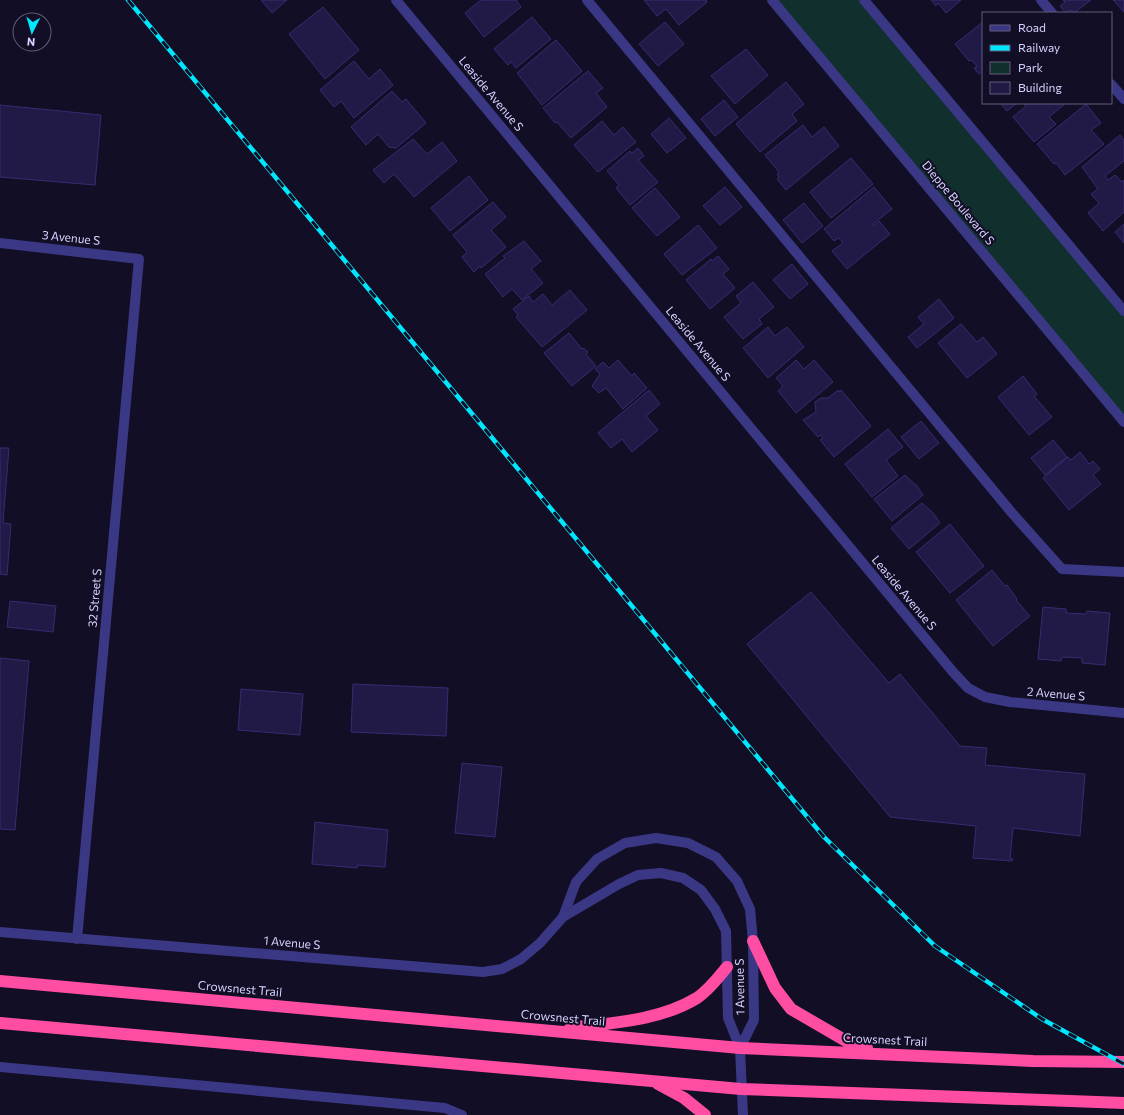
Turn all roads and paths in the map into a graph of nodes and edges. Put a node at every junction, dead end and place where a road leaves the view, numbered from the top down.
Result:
1 (396, 0) edge
2 (587, 0) edge
3 (772, 0) edge
4 (864, 0) edge
5 (1041, 0) edge
6 (1051, 12) edge
7 (1112, 85) edge
8 (1124, 99) edge
9 (0, 243) edge
10 (139, 259) joint
11 (1124, 311) edge
12 (1124, 422) edge
13 (1124, 572) edge
14 (985, 697) joint
15 (1124, 713) edge
16 (563, 917) junction
17 (0, 932) edge
18 (77, 939) junction
19 (753, 941) junction
20 (727, 967) junction
21 (0, 981) edge
22 (0, 1023) edge
23 (546, 1031) junction
24 (740, 1048) junction
25 (904, 1055) junction
26 (1124, 1062) edge
27 (0, 1067) edge
28 (652, 1081) junction
29 (741, 1089) junction
30 (1124, 1103) edge
31 (462, 1115) edge
32 (705, 1115) edge
33 (743, 1115) edge

1 - 14 street, Leaside Avenue S
2 - 13 street
3 - 12 street, Dieppe Boulevard S
4 - 11 street
5 - 6 street
7 - 8 street
9 - 10 street, 3 Avenue S
10 - 18 street, 32 Street S
14 - 15 street, 2 Avenue S
16 - 18 street, 1 Avenue S
16 - 19 street, 1 Avenue S
16 - 20 street, 1 Avenue S
17 - 18 street, 1 Avenue S
19 - 24 street, 1 Avenue S
19 - 25 highway
20 - 23 highway
20 - 24 street, 1 Avenue S
21 - 23 highway, Crowsnest Trail
22 - 28 highway
23 - 24 highway, Crowsnest Trail
24 - 25 highway, Crowsnest Trail
24 - 29 street
25 - 26 highway, Crowsnest Trail
27 - 31 street
28 - 29 highway
28 - 32 highway
29 - 30 highway
29 - 33 street

